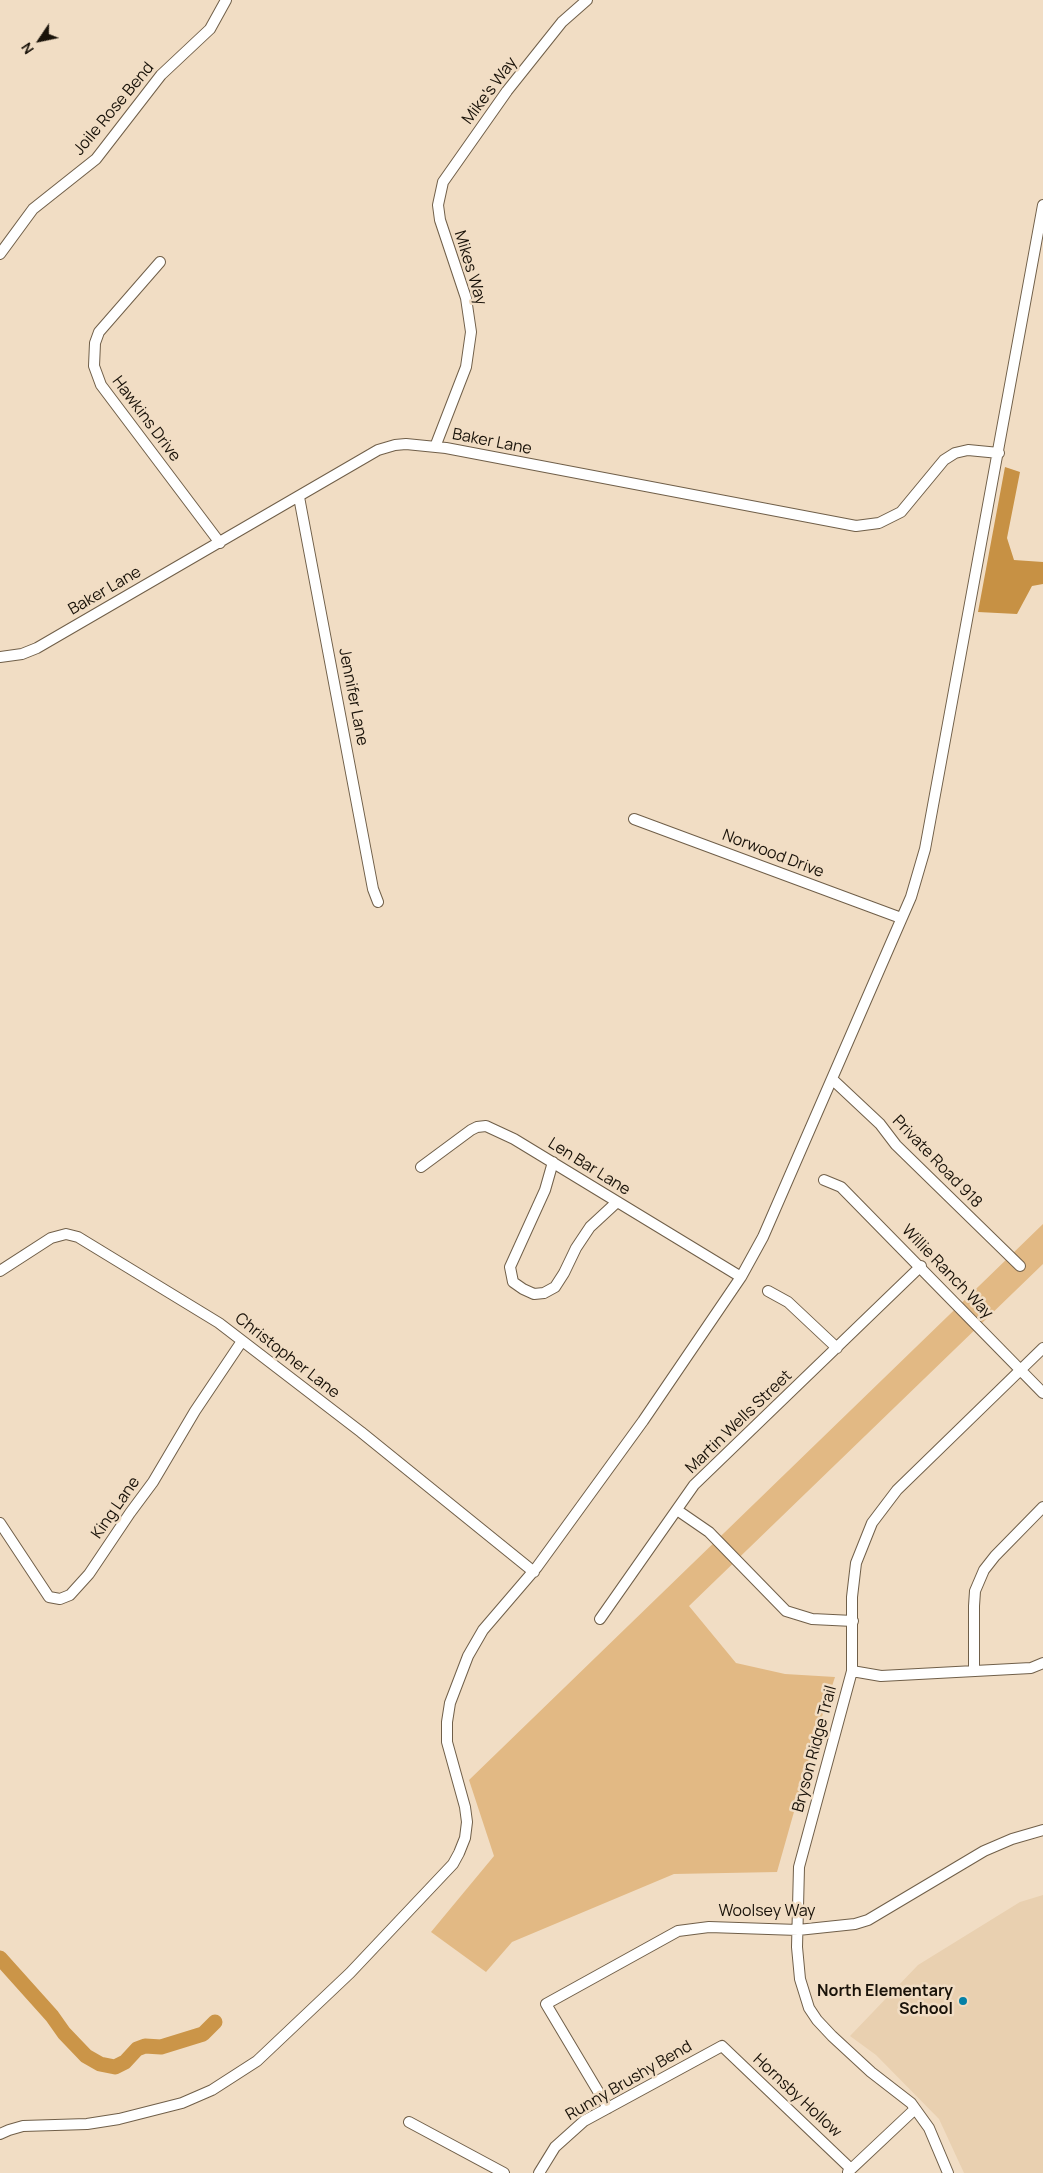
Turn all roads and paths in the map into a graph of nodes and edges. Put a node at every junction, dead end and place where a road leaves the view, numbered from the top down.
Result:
1 (226, 0) edge
2 (587, 0) edge
3 (1043, 205) edge
4 (439, 212) joint
5 (0, 254) edge
6 (160, 262) dead end
7 (435, 447) junction
8 (999, 453) junction
9 (299, 497) junction
10 (220, 543) junction
11 (0, 657) edge
12 (634, 819) dead end
13 (378, 902) dead end
14 (901, 918) junction
15 (832, 1079) junction
16 (553, 1162) junction
17 (421, 1167) dead end
18 (824, 1180) dead end
19 (617, 1202) junction
20 (921, 1266) junction
21 (1020, 1266) dead end
22 (0, 1271) edge
23 (741, 1277) junction
24 (768, 1292) dead end
25 (242, 1341) junction
26 (837, 1348) junction
27 (1043, 1348) edge
28 (1021, 1370) junction
29 (1043, 1393) edge
30 (1043, 1507) edge
31 (677, 1510) junction
32 (0, 1523) edge
33 (534, 1572) junction
34 (600, 1619) dead end
35 (852, 1621) junction
36 (1043, 1663) edge
37 (974, 1670) junction
38 (852, 1671) junction
39 (1043, 1830) edge
40 (798, 1930) junction
41 (722, 2046) joint
42 (608, 2108) junction
43 (916, 2109) junction
44 (409, 2122) dead end
45 (0, 2134) edge
46 (849, 2171) edge
47 (504, 2173) edge
48 (539, 2173) edge
49 (948, 2173) edge

1 - 5 street, Joile Rose Bend
2 - 4 street, Mike's Way
3 - 8 street
4 - 7 street, Mikes Way
6 - 10 street, Hawkins Drive
7 - 8 street, Baker Lane
7 - 9 street, Baker Lane
8 - 14 street
9 - 10 street, Baker Lane
9 - 13 street, Jennifer Lane
10 - 11 street, Baker Lane
12 - 14 street, Norwood Drive
14 - 15 street
15 - 21 street, Private Road 918
15 - 23 street
16 - 17 street, Len Bar Lane
16 - 19 street, Len Bar Lane
16 - 19 street
18 - 20 street, Willie Ranch Way
19 - 23 street, Len Bar Lane
20 - 26 street, Martin Wells Street
20 - 28 street, Willie Ranch Way
22 - 25 street, Christopher Lane
23 - 33 street
24 - 26 street
25 - 32 street, King Lane
25 - 33 street, Christopher Lane
26 - 31 street, Martin Wells Street
27 - 28 street, Bryson Ridge Trail
28 - 29 street, Willie Ranch Way
28 - 35 street, Bryson Ridge Trail
30 - 37 street
31 - 34 street, Martin Wells Street
31 - 35 street
33 - 45 street
35 - 38 street, Bryson Ridge Trail
36 - 37 street
37 - 38 street
38 - 40 street, Bryson Ridge Trail
39 - 40 street, Woolsey Way
40 - 42 street, Woolsey Way
40 - 43 street, Bryson Ridge Trail
41 - 42 street, Runny Brushy Bend
41 - 46 street, Hornsby Hollow
42 - 48 street, Runny Brushy Bend
43 - 46 street
43 - 49 street, Bryson Ridge Trail
44 - 47 street

